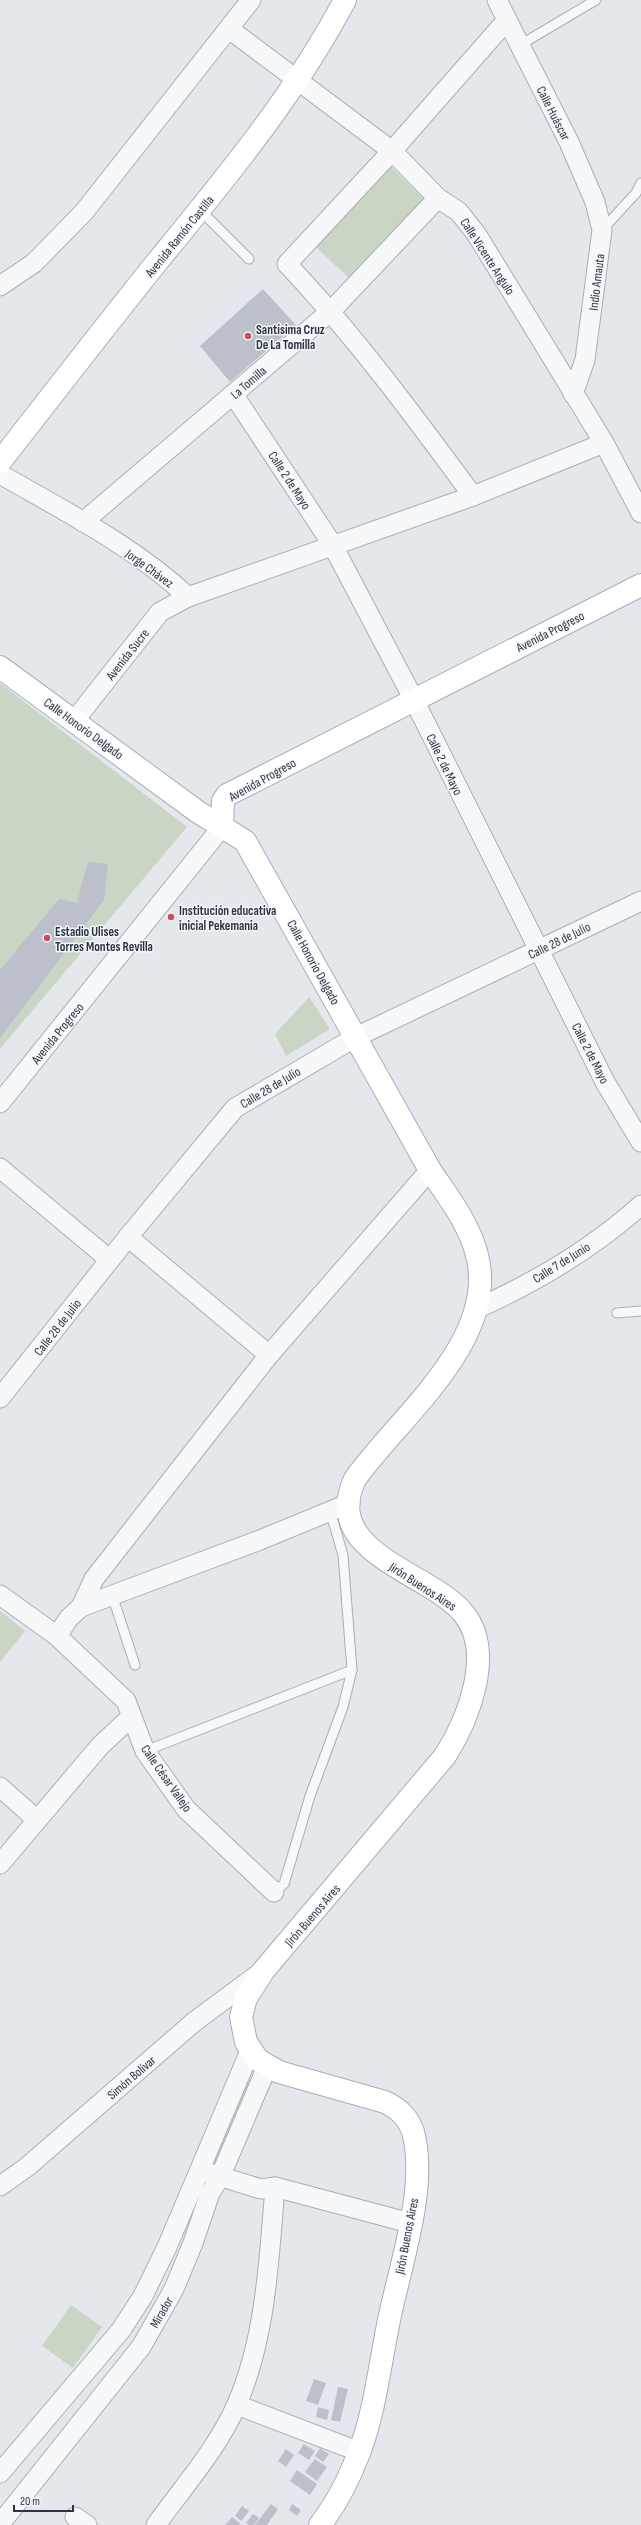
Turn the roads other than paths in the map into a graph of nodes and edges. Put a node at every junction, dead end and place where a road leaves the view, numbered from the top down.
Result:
1 (251, 0) edge
2 (345, 0) edge
3 (497, 0) edge
4 (596, 0) edge
5 (507, 20) junction
6 (229, 29) junction
7 (520, 45) junction
8 (298, 78) junction
9 (392, 151) junction
10 (641, 182) edge
11 (438, 198) junction
12 (201, 210) junction
13 (602, 230) junction
14 (249, 259) dead end
15 (0, 286) edge
16 (331, 311) junction
17 (234, 394) junction
18 (573, 394) junction
19 (604, 443) junction
20 (0, 462) edge
21 (0, 474) edge
22 (473, 496) junction
23 (641, 513) edge
24 (83, 522) junction
25 (332, 544) junction
26 (641, 585) edge
27 (188, 597) junction
28 (0, 667) edge
29 (414, 700) junction
30 (74, 721) junction
31 (222, 827) junction
32 (641, 901) edge
33 (538, 951) junction
34 (356, 1037) junction
35 (0, 1103) edge
36 (641, 1142) edge
37 (0, 1168) edge
38 (430, 1170) junction
39 (641, 1205) edge
40 (128, 1237) junction
41 (110, 1260) junction
42 (476, 1309) junction
43 (641, 1311) edge
44 (617, 1313) dead end
45 (269, 1355) junction
46 (0, 1398) edge
47 (340, 1507) junction
48 (0, 1595) edge
49 (112, 1595) junction
50 (81, 1606) junction
51 (57, 1636) junction
52 (135, 1665) dead end
53 (352, 1670) junction
54 (131, 1717) junction
55 (145, 1751) junction
56 (0, 1787) edge
57 (36, 1819) junction
58 (0, 1864) edge
59 (274, 1892) joint
60 (264, 1970) junction
61 (250, 2051) junction
62 (267, 2067) junction
63 (200, 2170) junction
64 (220, 2177) junction
65 (0, 2186) edge
66 (275, 2187) junction
67 (410, 2224) junction
68 (237, 2405) junction
69 (360, 2452) junction
70 (0, 2473) edge
71 (0, 2524) edge
72 (156, 2525) edge
73 (320, 2525) edge

1 - 6 street
2 - 8 street, Avenida Ramón Castilla
3 - 5 street, Calle Huáscar
4 - 7 lane
5 - 7 street, Calle Huáscar
5 - 9 street
6 - 8 street, Calle Vicente Angulo
6 - 15 street
7 - 13 street, Calle Huáscar
8 - 9 street, Calle Vicente Angulo
8 - 12 street, Avenida Ramón Castilla
9 - 11 street, Calle Vicente Angulo
9 - 16 street
10 - 13 lane
11 - 16 street, La Tomilla
11 - 18 street, Calle Vicente Angulo
12 - 14 lane
12 - 20 street, Avenida Ramón Castilla
13 - 18 street, Indio Amauta
16 - 17 street, La Tomilla
16 - 22 street
17 - 24 street, La Tomilla
17 - 25 street, Calle 2 de Mayo
18 - 19 street, Calle Vicente Angulo
19 - 22 street
19 - 23 street, Calle Vicente Angulo
21 - 24 street, Jorge Chávez
22 - 25 street
24 - 27 street, Jorge Chávez
25 - 27 street
25 - 29 street, Calle 2 de Mayo
26 - 29 street, Avenida Progreso
27 - 30 street, Avenida Sucre
28 - 30 street, Calle Honorio Delgado
29 - 31 street, Avenida Progreso
29 - 33 street, Calle 2 de Mayo
30 - 31 street, Calle Honorio Delgado
31 - 34 street, Calle Honorio Delgado
31 - 35 street, Avenida Progreso
32 - 33 street, Calle 28 de Julio
33 - 34 street, Calle 28 de Julio
33 - 36 street, Calle 2 de Mayo
34 - 38 street, Calle Honorio Delgado
34 - 40 street, Calle 28 de Julio
37 - 41 street
38 - 42 street, Calle Honorio Delgado
38 - 45 street
39 - 42 street, Calle 7 de Junio
40 - 41 street, Calle 28 de Julio
40 - 45 street
41 - 46 street, Calle 28 de Julio
42 - 47 street, Jirón Buenos Aires
43 - 44 lane
45 - 50 street
47 - 49 street
47 - 53 lane
47 - 60 street, Jirón Buenos Aires
48 - 51 street, Calle César Vallejo
49 - 50 street
49 - 52 lane
50 - 51 street
51 - 54 street, Calle César Vallejo
53 - 55 lane
53 - 59 lane
54 - 55 street, Calle César Vallejo
54 - 57 street
55 - 59 street, Calle César Vallejo
56 - 57 street
57 - 58 street
60 - 61 street, Jirón Buenos Aires
60 - 65 street, Simón Bolívar
61 - 62 street, Jirón Buenos Aires
61 - 63 street, Mirador
62 - 64 street, Mirador
62 - 67 street, Jirón Buenos Aires
63 - 64 street
63 - 70 street, Mirador
64 - 66 street
64 - 71 street, Mirador
66 - 67 street
66 - 68 street
67 - 69 street, Jirón Buenos Aires
68 - 69 street
68 - 72 street
69 - 73 street, Jirón Buenos Aires

